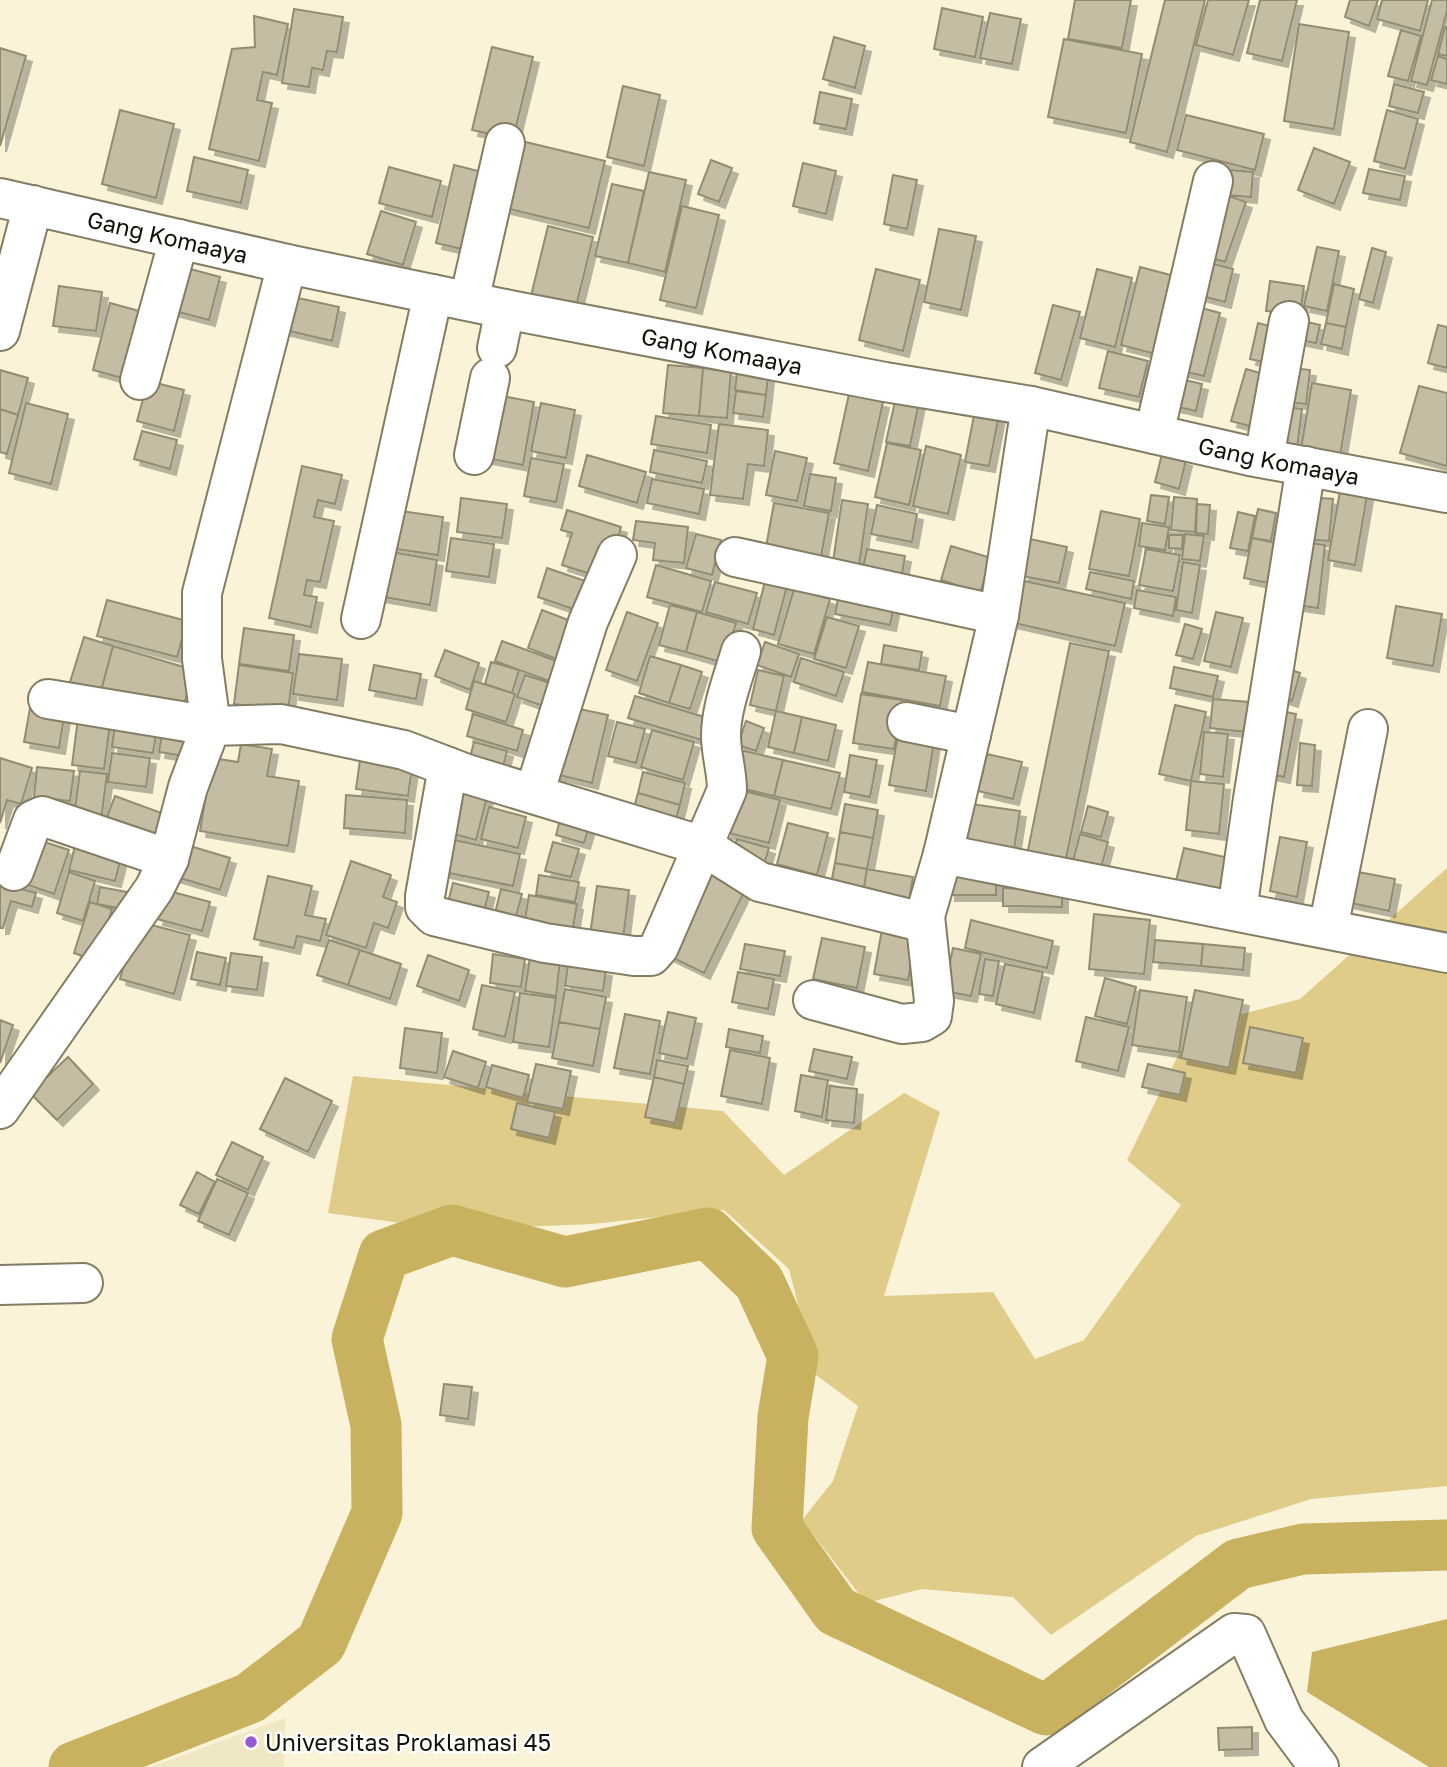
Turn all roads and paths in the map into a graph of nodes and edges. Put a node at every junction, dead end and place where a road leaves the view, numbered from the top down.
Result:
1 (505, 143) dead end
2 (1213, 181) dead end
3 (17, 201) edge
4 (179, 239) junction
5 (287, 264) junction
6 (469, 301) junction
7 (1289, 320) dead end
8 (0, 331) edge
9 (140, 380) dead end
10 (1031, 406) junction
11 (1154, 434) junction
12 (474, 455) dead end
13 (1264, 458) junction
14 (1306, 466) junction
15 (1447, 493) edge
16 (617, 555) dead end
17 (735, 557) dead end
18 (999, 615) junction
19 (361, 619) dead end
20 (741, 651) dead end
21 (48, 699) dead end
22 (907, 722) dead end
23 (211, 726) junction
24 (1368, 729) dead end
25 (971, 735) junction
26 (448, 766) junction
27 (534, 794) junction
28 (703, 846) junction
29 (943, 854) junction
30 (169, 859) junction
31 (14, 871) dead end
32 (1237, 911) junction
33 (925, 916) junction
34 (1328, 929) junction
35 (1447, 953) edge
36 (813, 1000) dead end
37 (0, 1109) edge
38 (83, 1283) dead end
39 (0, 1285) edge
40 (1042, 1767) edge
41 (1319, 1767) edge

1 - 6 street
2 - 11 street
3 - 4 street, Gang Komaaya
3 - 8 street
4 - 5 street, Gang Komaaya
4 - 9 street
5 - 6 street, Gang Komaaya
5 - 23 street
6 - 10 street, Gang Komaaya
6 - 12 street
6 - 19 street
7 - 13 street
10 - 11 street, Gang Komaaya
10 - 18 street
11 - 13 street, Gang Komaaya
13 - 14 street, Gang Komaaya
14 - 15 street, Gang Komaaya
14 - 32 street
16 - 27 street
17 - 18 street
18 - 25 street
20 - 28 street
21 - 23 street
22 - 25 street
23 - 26 street
23 - 30 street
24 - 34 street
25 - 29 street
26 - 27 street
26 - 28 street
27 - 28 street
28 - 33 street
29 - 32 street
29 - 33 street
30 - 31 street
30 - 37 street
32 - 34 street
33 - 36 street
34 - 35 street
38 - 39 street
40 - 41 street

